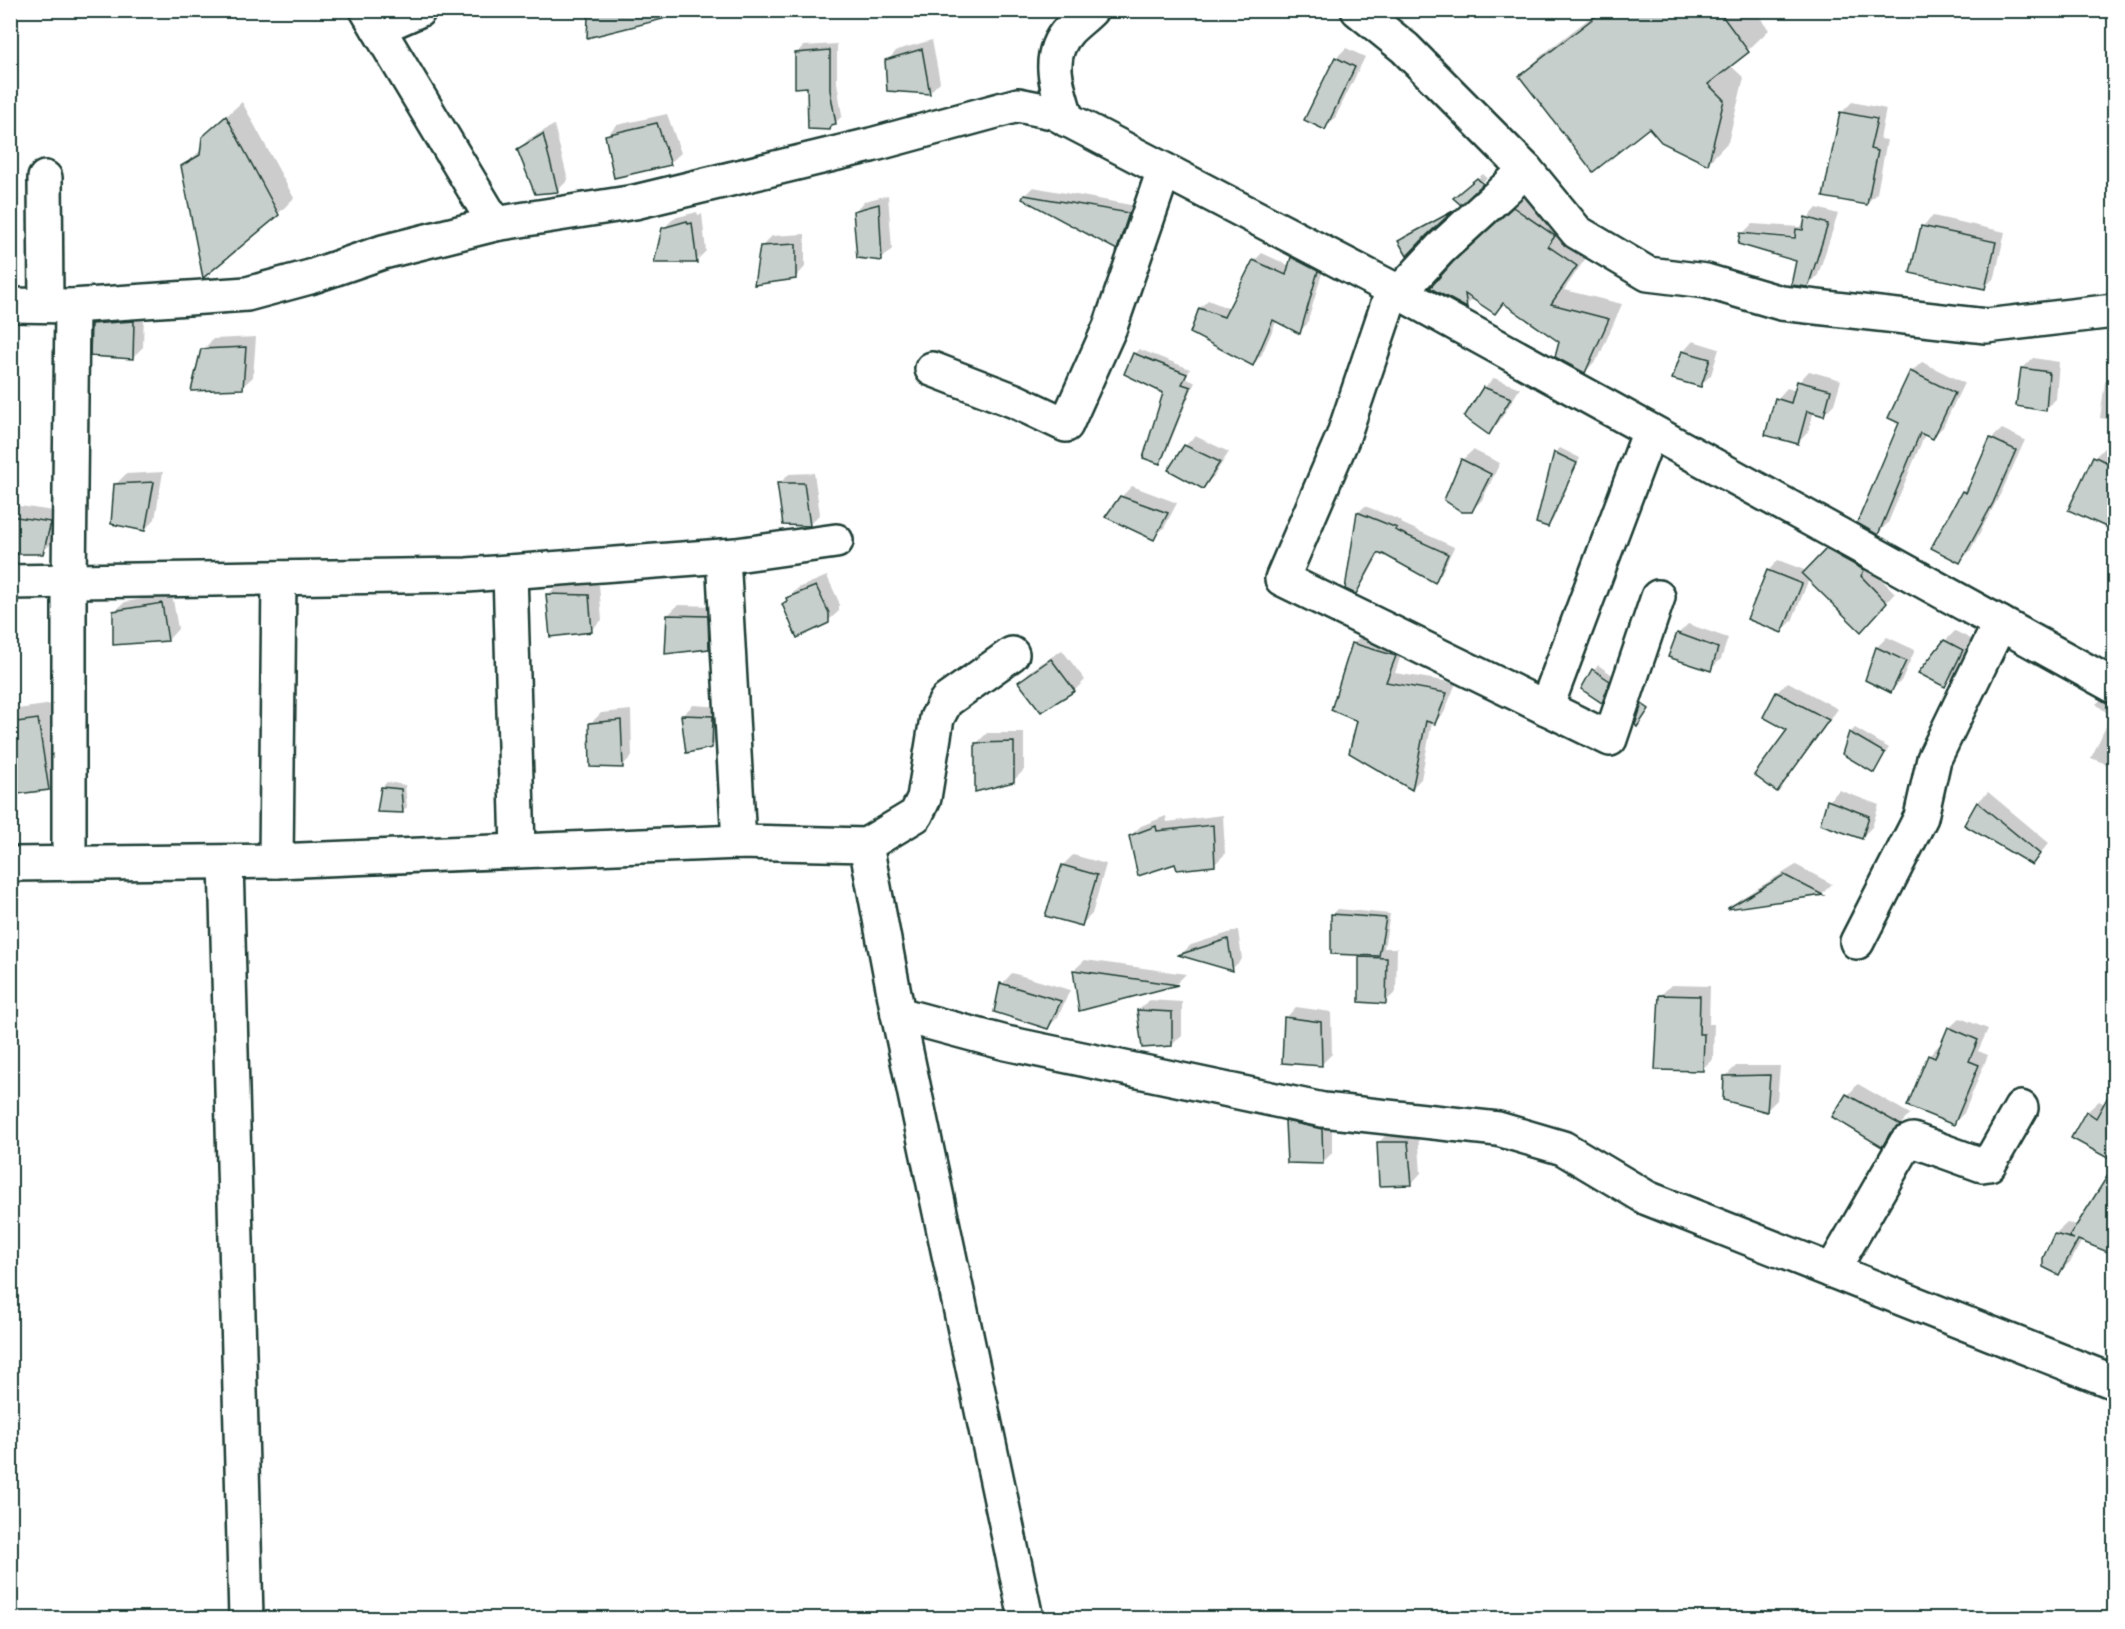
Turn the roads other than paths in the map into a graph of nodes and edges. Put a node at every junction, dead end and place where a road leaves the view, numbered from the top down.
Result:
1 (419, 10) edge
2 (1091, 10) edge
3 (1358, 10) edge
4 (373, 19) edge
5 (1054, 57) junction
6 (1018, 105) junction
7 (1067, 120) junction
8 (1164, 170) junction
9 (1526, 170) junction
10 (45, 178) dead end
11 (495, 224) junction
12 (1396, 291) junction
13 (10, 304) edge
14 (59, 306) junction
15 (2115, 311) edge
16 (932, 369) dead end
17 (1650, 430) junction
18 (837, 541) dead end
19 (723, 556) junction
20 (510, 572) junction
21 (279, 578) junction
22 (69, 581) junction
23 (10, 582) edge
24 (1658, 597) dead end
25 (2000, 623) junction
26 (1012, 654) dead end
27 (2115, 686) edge
28 (1546, 708) junction
29 (739, 842) junction
30 (866, 845) junction
31 (518, 850) junction
32 (276, 861) junction
33 (226, 862) junction
34 (69, 863) junction
35 (10, 864) edge
36 (1857, 942) dead end
37 (898, 1014) junction
38 (2021, 1108) dead end
39 (1832, 1271) junction
40 (2115, 1382) edge
41 (246, 1618) edge
42 (1026, 1618) edge

1 - 4 street
2 - 5 street
3 - 9 street
4 - 11 street
5 - 6 street
5 - 7 street
6 - 7 street
6 - 11 street
7 - 8 street
8 - 12 street
8 - 16 street
9 - 12 street
9 - 15 street
10 - 14 street
11 - 14 street
12 - 17 street
12 - 28 street
13 - 14 street
14 - 22 street
17 - 25 street
17 - 28 street
18 - 19 street
19 - 20 street
19 - 29 street
20 - 21 street
20 - 31 street
21 - 22 street
21 - 32 street
22 - 23 street
22 - 34 street
24 - 28 street
25 - 27 street
25 - 36 street
26 - 30 street
29 - 30 street
29 - 31 street
30 - 37 street
31 - 32 street
32 - 33 street
33 - 34 street
33 - 41 street
34 - 35 street
37 - 39 street
37 - 42 street
38 - 39 street
39 - 40 street

